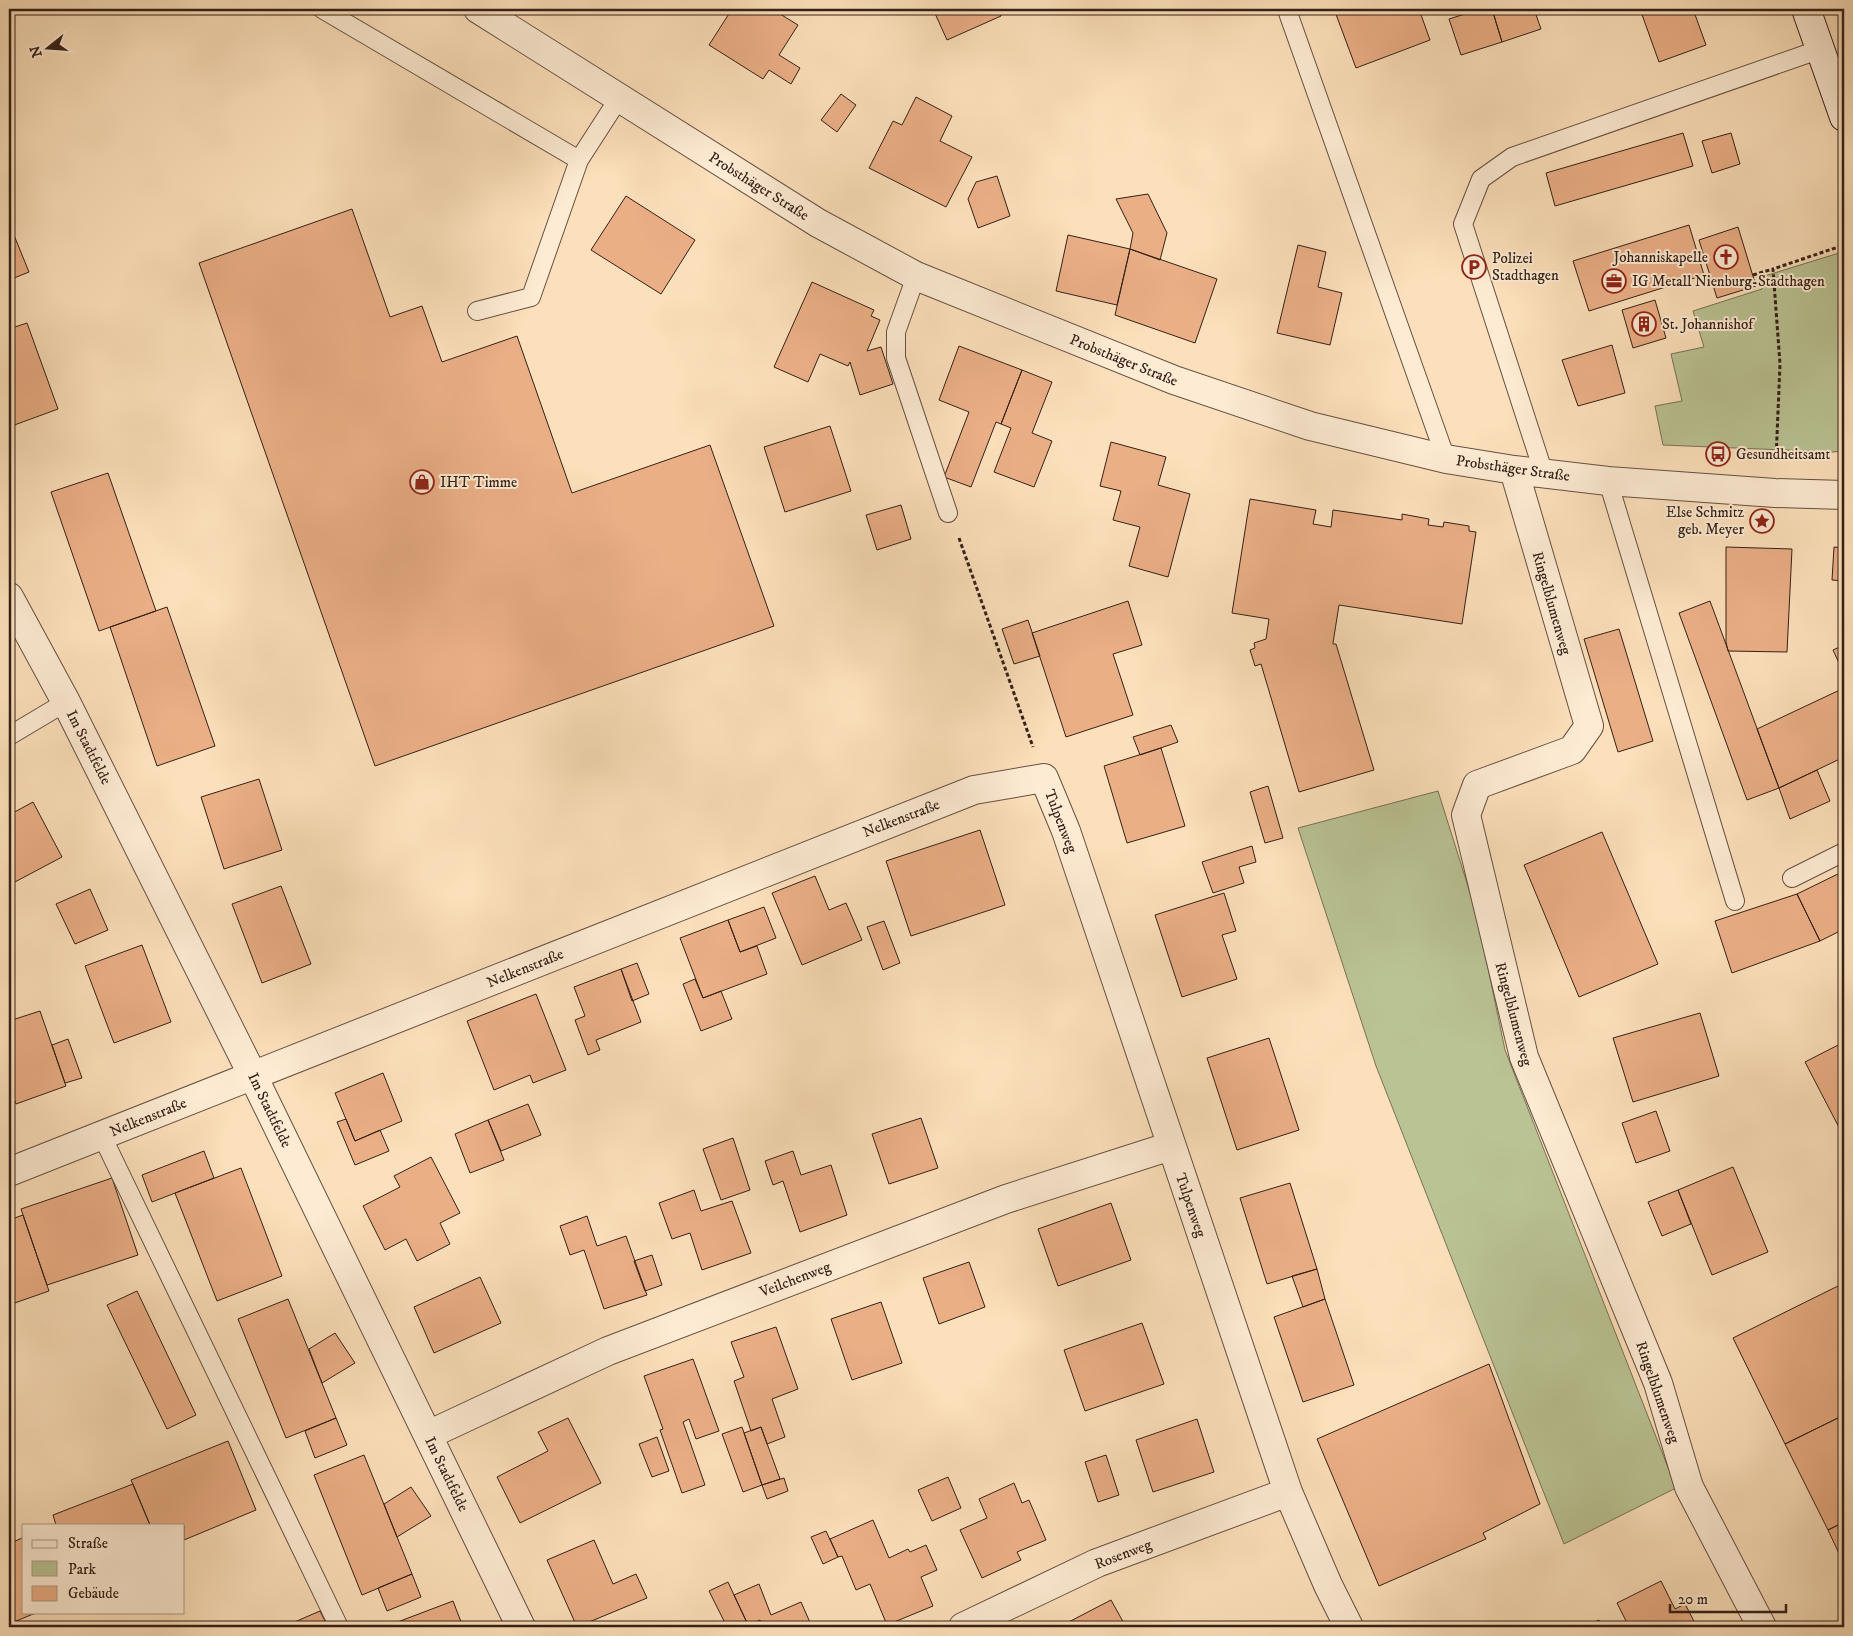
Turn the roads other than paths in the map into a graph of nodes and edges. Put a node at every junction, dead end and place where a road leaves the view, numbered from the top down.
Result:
1 (322, 9) edge
2 (478, 9) edge
3 (1806, 9) edge
4 (1287, 10) dead end
5 (1820, 49) junction
6 (619, 98) junction
7 (1844, 117) edge
8 (579, 160) junction
9 (916, 276) junction
10 (477, 311) dead end
11 (1446, 459) junction
12 (1514, 470) junction
13 (1544, 474) junction
14 (1608, 480) junction
15 (1844, 495) edge
16 (948, 513) road end
17 (9, 597) edge
18 (66, 702) junction
19 (9, 736) edge
20 (1044, 778) joint
21 (1844, 852) edge
22 (1792, 878) dead end
23 (1735, 901) dead end
24 (253, 1076) junction
25 (102, 1136) junction
26 (1171, 1146) junction
27 (9, 1172) edge
28 (428, 1436) junction
29 (1288, 1492) junction
30 (339, 1627) edge
31 (521, 1627) edge
32 (963, 1627) edge
33 (1349, 1627) edge
34 (1762, 1627) edge

1 - 8 lane
2 - 6 street, Probsthäger Straße
3 - 5 street
4 - 11 lane
5 - 7 street
5 - 13 lane
6 - 8 lane
6 - 9 street, Probsthäger Straße
8 - 10 lane
9 - 11 street, Probsthäger Straße
9 - 16 lane
11 - 12 street, Probsthäger Straße
12 - 13 street, Probsthäger Straße
12 - 34 street, Ringelblumenweg
13 - 14 street, Probsthäger Straße
14 - 15 street, Probsthäger Straße
14 - 23 lane
17 - 18 street, Im Stadtfelde
18 - 19 lane
18 - 24 street, Im Stadtfelde
20 - 24 street, Nelkenstraße
20 - 26 street, Tulpenweg
21 - 22 lane
24 - 25 street, Nelkenstraße
24 - 28 street, Im Stadtfelde
25 - 27 street, Nelkenstraße
25 - 30 lane
26 - 28 street, Veilchenweg
26 - 29 street, Tulpenweg
28 - 31 street, Im Stadtfelde
29 - 32 street, Rosenweg
29 - 33 street, Tulpenweg

